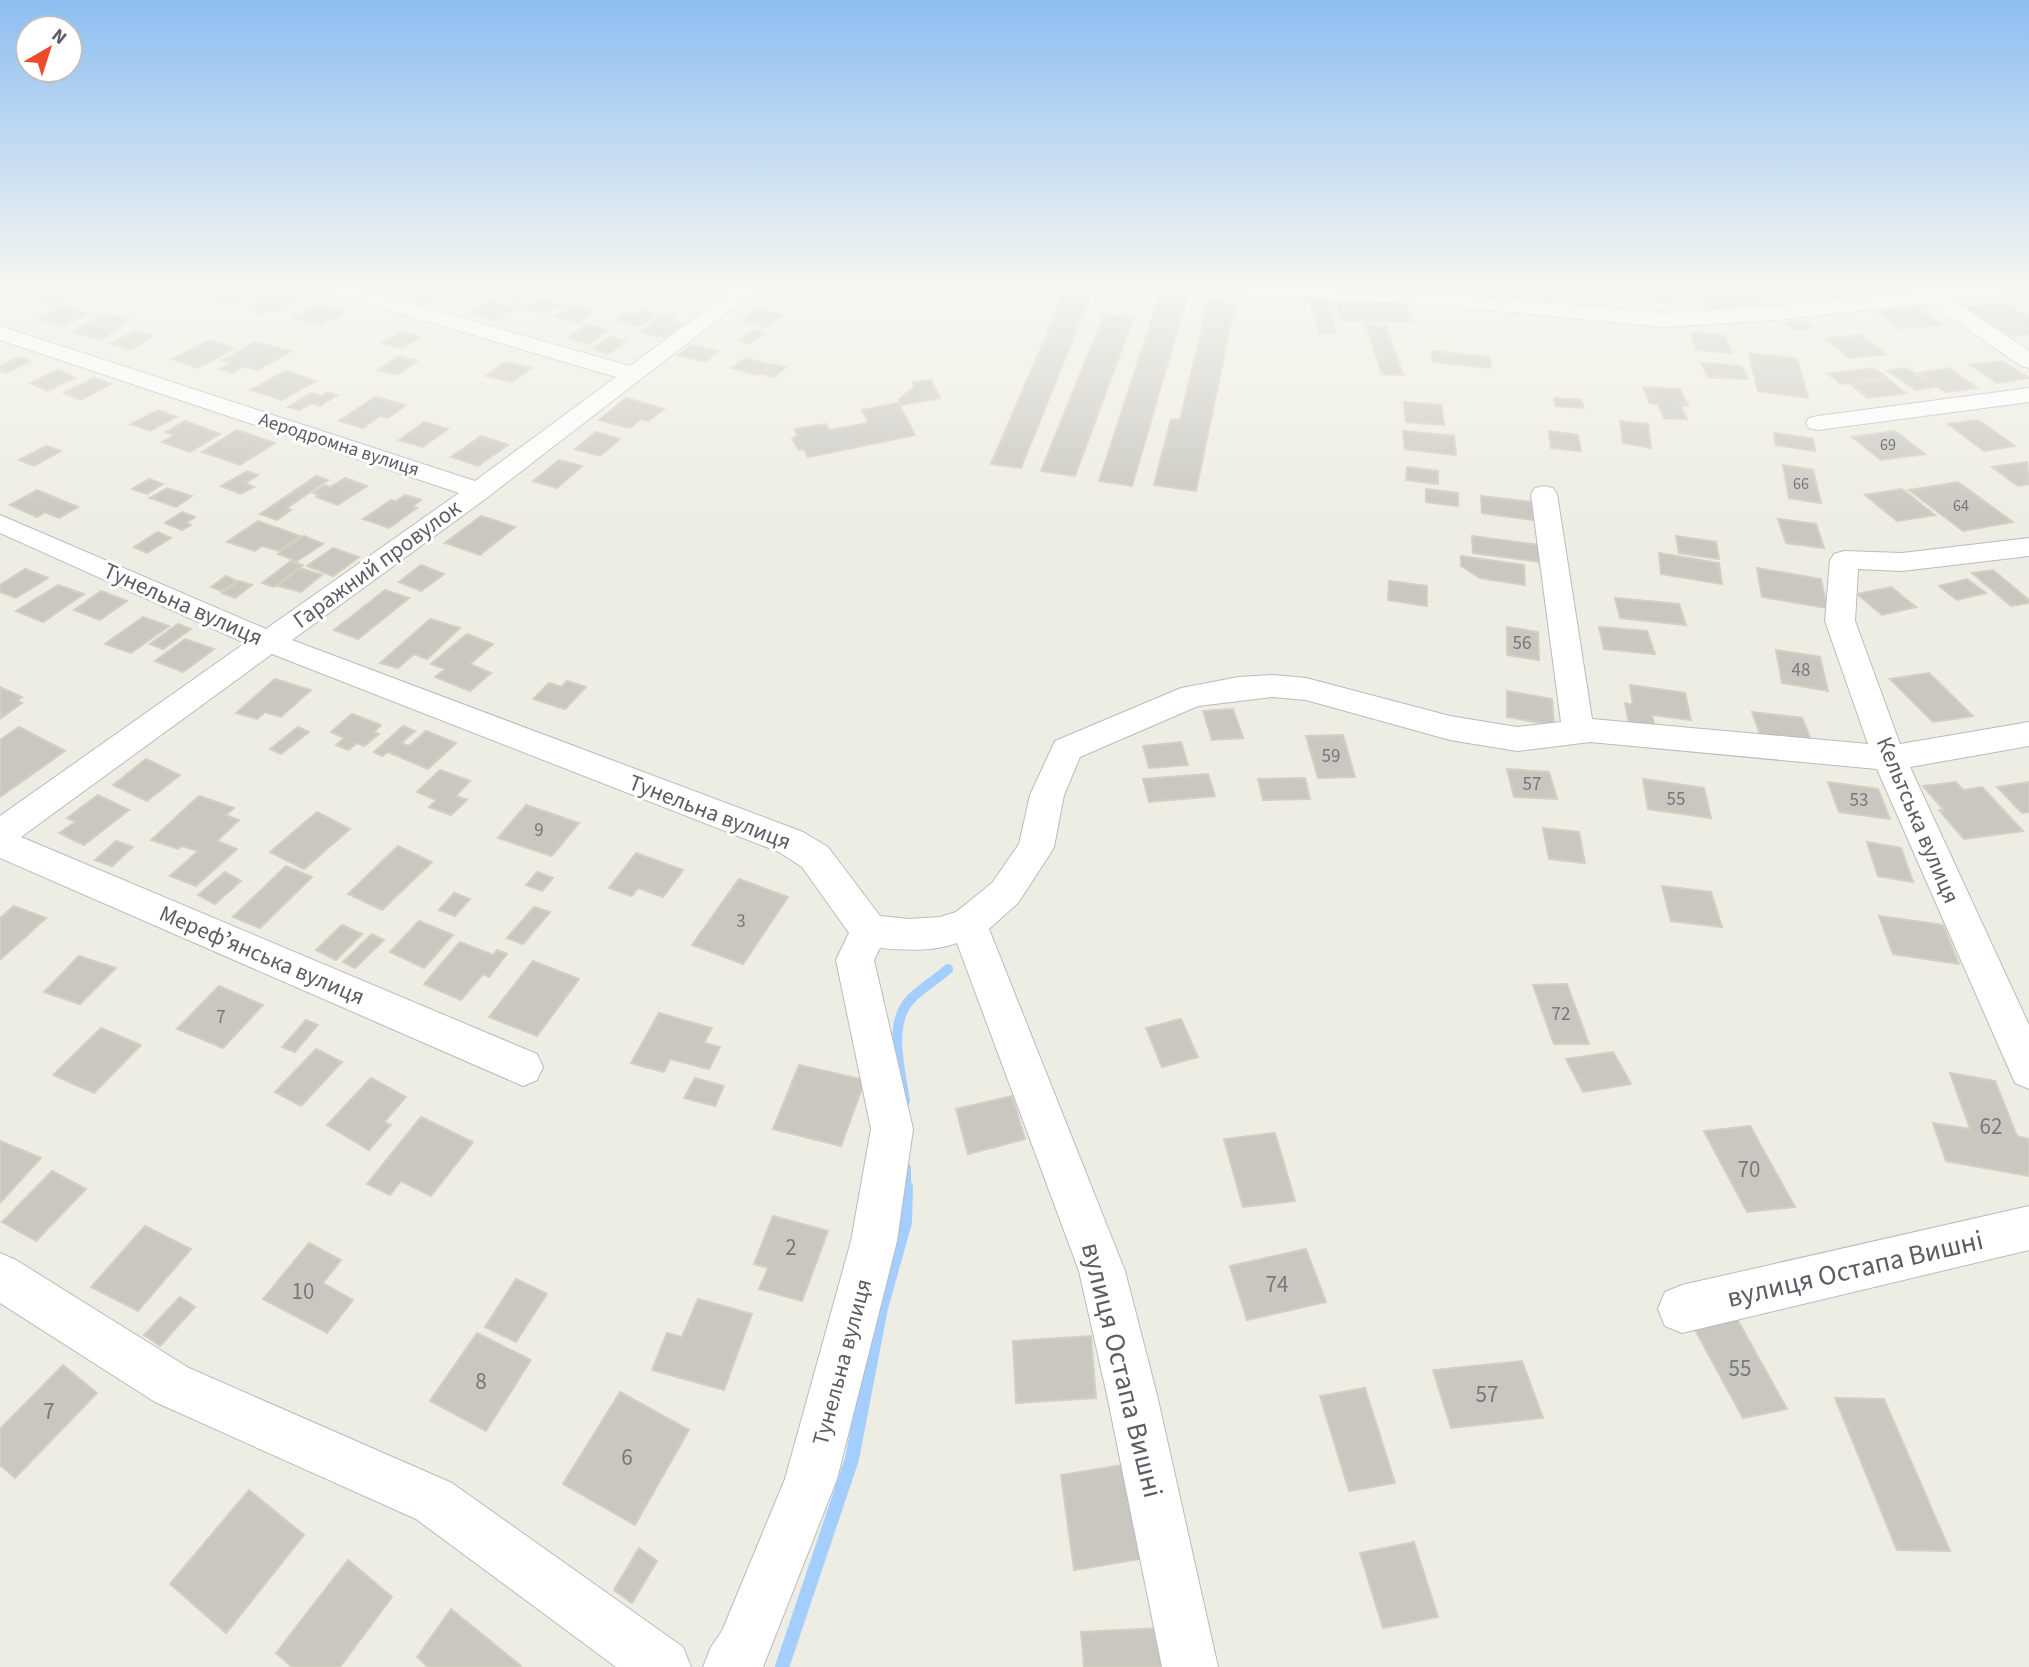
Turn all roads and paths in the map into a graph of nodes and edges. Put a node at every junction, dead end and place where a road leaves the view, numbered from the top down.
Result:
1 (96, 365) edge
2 (599, 365) edge
3 (644, 365) edge
4 (631, 374) junction
5 (2029, 395) edge
6 (1818, 423) dead end
7 (479, 491) junction
8 (1544, 494) dead end
9 (0, 523) edge
10 (2029, 547) edge
11 (269, 642) junction
12 (1577, 731) junction
13 (2029, 734) edge
14 (1889, 758) junction
15 (0, 834) edge
16 (0, 843) edge
17 (968, 924) junction
18 (869, 931) junction
19 (523, 1067) dead end
20 (2029, 1070) edge
21 (2029, 1228) edge
22 (0, 1276) edge
23 (1682, 1309) dead end
24 (663, 1667) edge
25 (731, 1667) edge
26 (1189, 1667) edge

1 - 7 street, Аеродромна вулиця
2 - 4 street
3 - 4 street, Гаражний провулок
4 - 7 street, Гаражний провулок
5 - 6 street
7 - 11 street, Гаражний провулок
8 - 12 street
9 - 11 street, Тунельна вулиця
10 - 14 street, Кельтська вулиця
11 - 15 street, Гаражний провулок
11 - 18 street, Тунельна вулиця
12 - 14 street
12 - 17 street
13 - 14 street
14 - 20 street, Кельтська вулиця
16 - 19 street, Мерефʼянська вулиця
17 - 18 street
17 - 26 street, вулиця Остапа Вишні
18 - 25 street, Тунельна вулиця
21 - 23 street, вулиця Остапа Вишні
22 - 24 street

